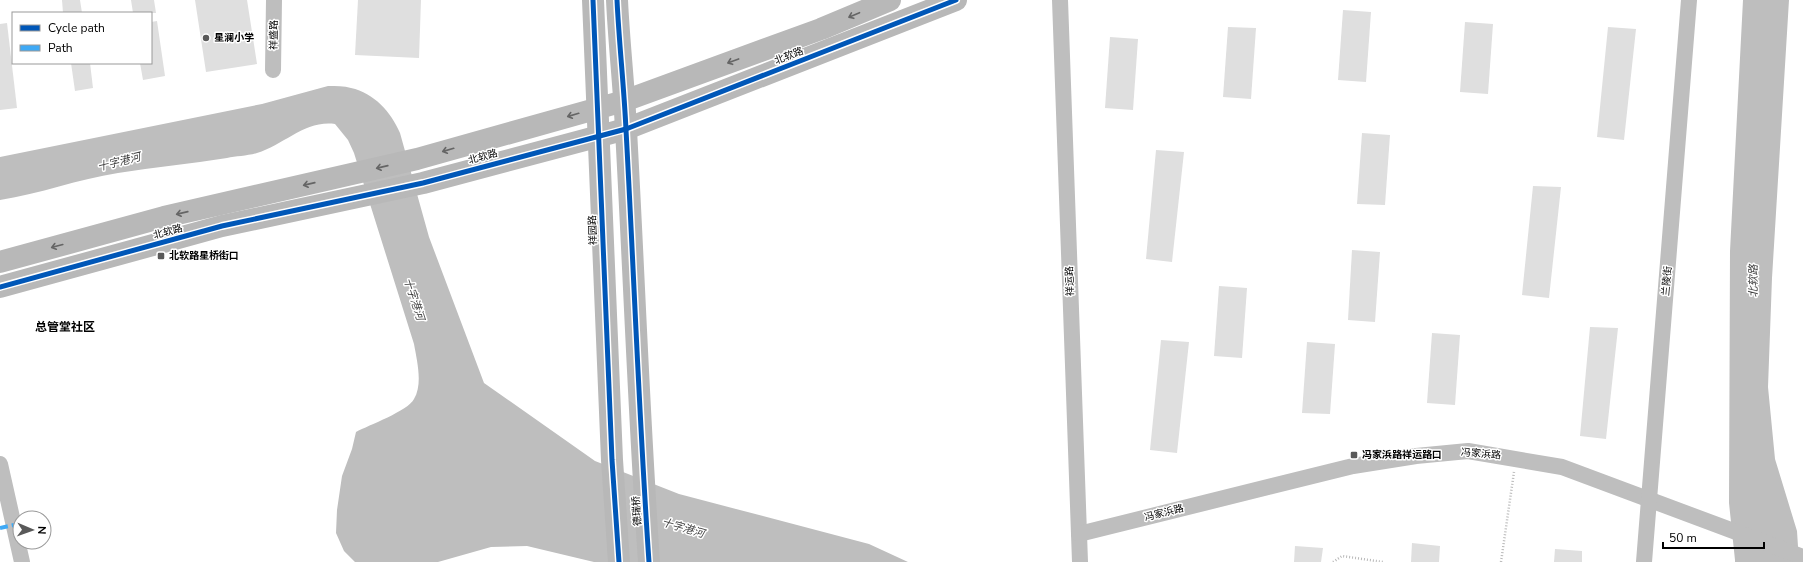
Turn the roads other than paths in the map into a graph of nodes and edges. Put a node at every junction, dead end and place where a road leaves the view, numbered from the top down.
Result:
1 (274, 0) edge
2 (593, 0) edge
3 (617, 0) edge
4 (890, 0) edge
5 (956, 0) edge
6 (1060, 0) edge
7 (1689, 0) edge
8 (273, 70) dead end
9 (624, 101) junction
10 (597, 108) junction
11 (626, 129) junction
12 (598, 136) junction
13 (0, 262) edge
14 (0, 287) edge
15 (0, 464) edge
16 (1649, 499) junction
17 (1079, 534) junction
18 (1803, 557) edge
19 (22, 562) edge
20 (619, 562) edge
21 (649, 562) edge
22 (1080, 562) edge
23 (1644, 562) edge

1 - 8 street, 祥盛路
2 - 10 street, 祥园路
3 - 9 street
4 -> 9 street, 北软路
5 - 11 street, 北软路
6 - 17 street, 祥运路
7 - 16 street, 兰陵街
9 - 10 street, 北软路
9 - 11 street
10 - 12 street, 祥园路
10 -> 13 street, 北软路
11 - 12 street, 北软路
11 - 21 street, 德瑞桥
12 - 14 street, 北软路
12 - 20 street, 祥园路
15 - 19 street
16 - 17 street, 冯家浜路
16 - 18 street, 冯家浜路
16 - 23 street, 兰陵街
17 - 22 street, 祥运路

